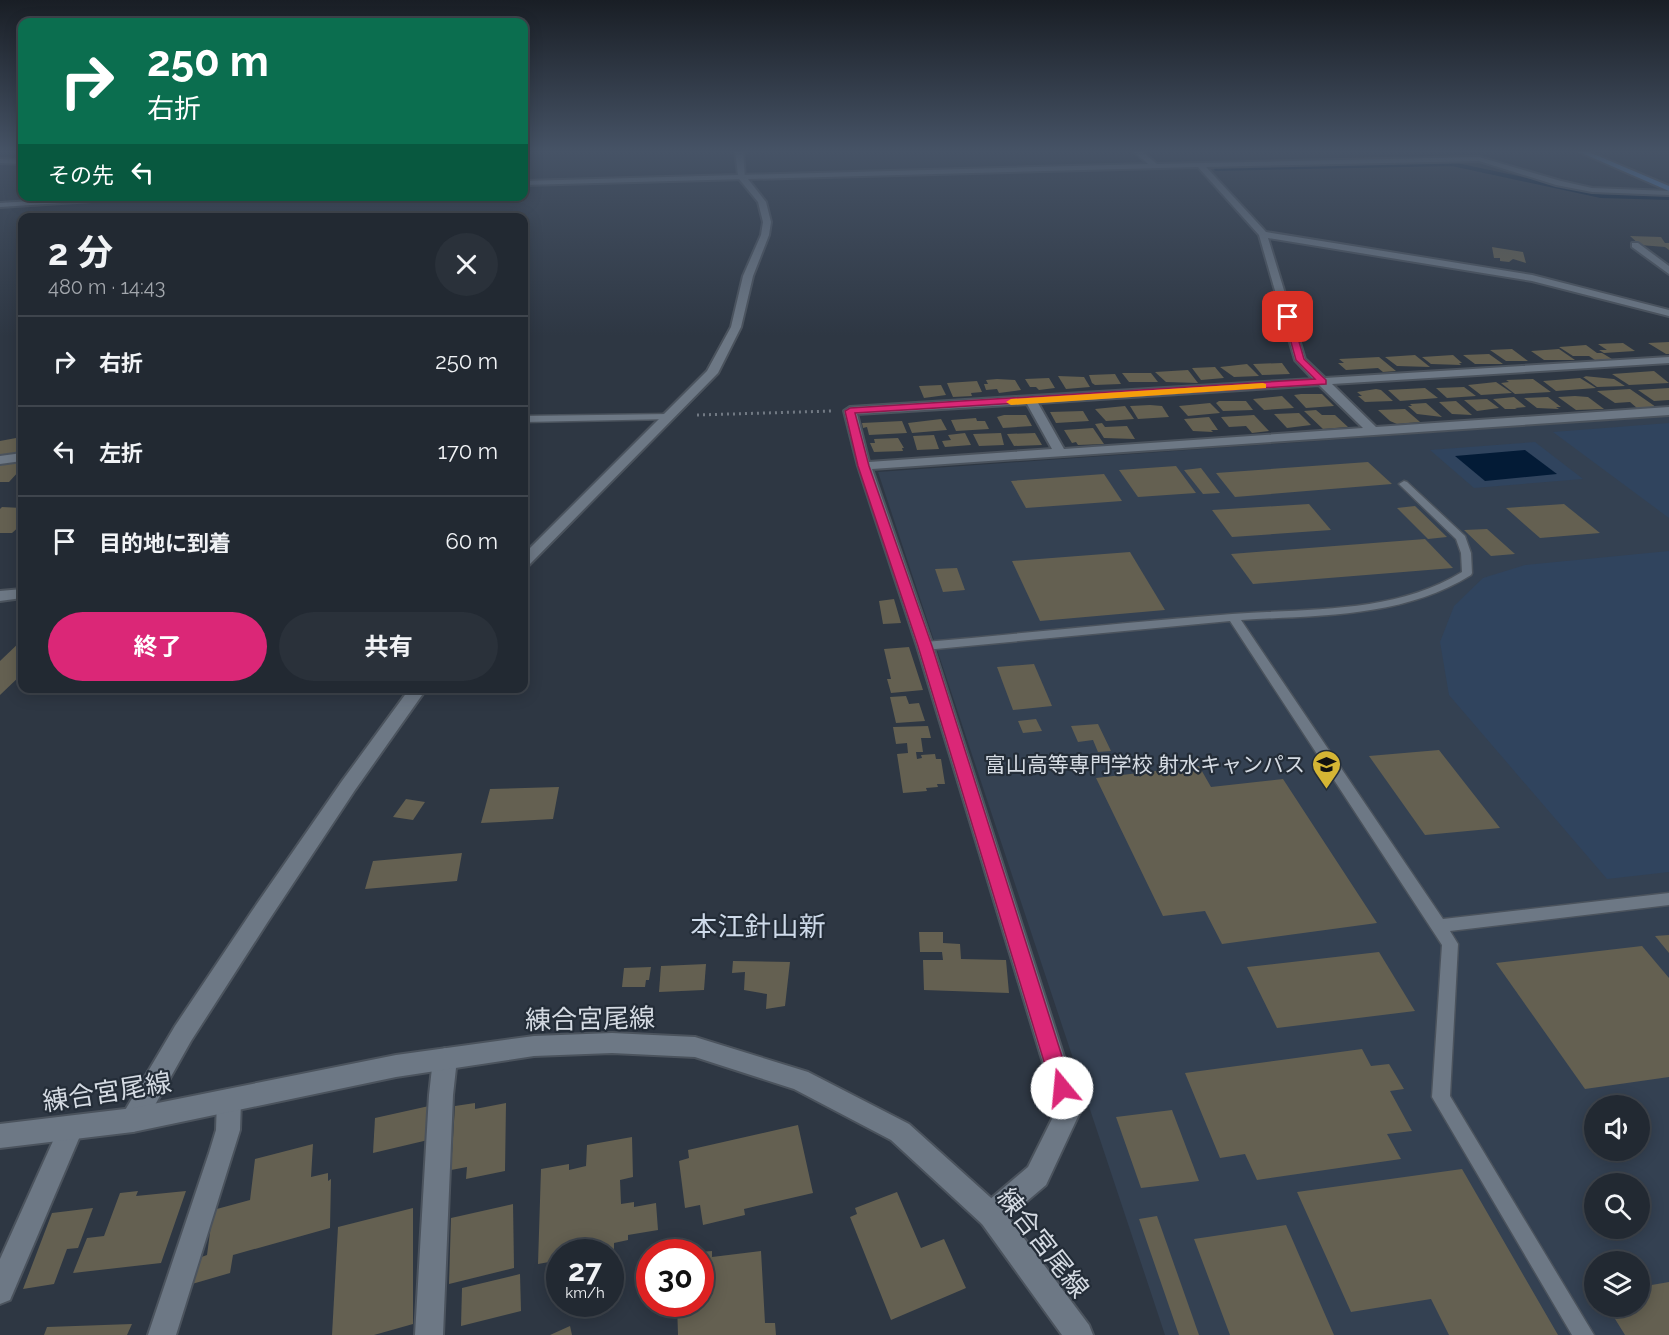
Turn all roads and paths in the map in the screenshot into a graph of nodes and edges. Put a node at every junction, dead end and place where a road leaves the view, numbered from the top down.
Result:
1 (765, 212) edge
2 (1243, 212) edge
3 (1263, 234) junction
4 (1635, 245) dead end
5 (1669, 271) edge
6 (1669, 314) edge
7 (1669, 360) edge
8 (1323, 382) junction
9 (1031, 401) junction
10 (850, 411) junction
11 (1669, 411) edge
12 (669, 417) junction
13 (528, 419) edge
14 (1373, 431) junction
15 (1060, 453) junction
16 (18, 458) edge
17 (0, 460) edge
18 (864, 466) junction
19 (1404, 483) dead end
20 (528, 558) edge
21 (18, 594) edge
22 (0, 596) edge
23 (1233, 617) junction
24 (925, 646) junction
25 (414, 693) edge
26 (1669, 899) edge
27 (1439, 926) junction
28 (445, 1059) junction
29 (229, 1100) junction
30 (133, 1120) junction
31 (71, 1129) junction
32 (0, 1136) edge
33 (991, 1215) junction
34 (0, 1290) edge
35 (162, 1335) edge
36 (429, 1335) edge
37 (1078, 1335) edge
38 (1584, 1335) edge

1 - 12 street
2 - 3 street
3 - 6 street
3 - 8 street
4 - 5 street
7 - 8 street
8 - 9 street
8 - 14 street
9 - 10 street
9 - 15 street
10 - 12 path
10 - 18 street
11 - 14 street
12 - 13 lane
12 - 20 street
14 - 15 street
15 - 18 street
16 - 17 street
18 - 24 street
19 - 23 lane
21 - 22 street
23 - 24 lane
23 - 27 lane
24 - 33 street
25 - 30 street
26 - 27 lane
27 - 38 lane
28 - 29 street, 練合宮尾線
28 - 33 street, 練合宮尾線
28 - 36 street
29 - 30 street, 練合宮尾線
29 - 35 street
30 - 31 street, 練合宮尾線
31 - 32 street, 練合宮尾線
31 - 34 street
33 - 37 street, 練合宮尾線

